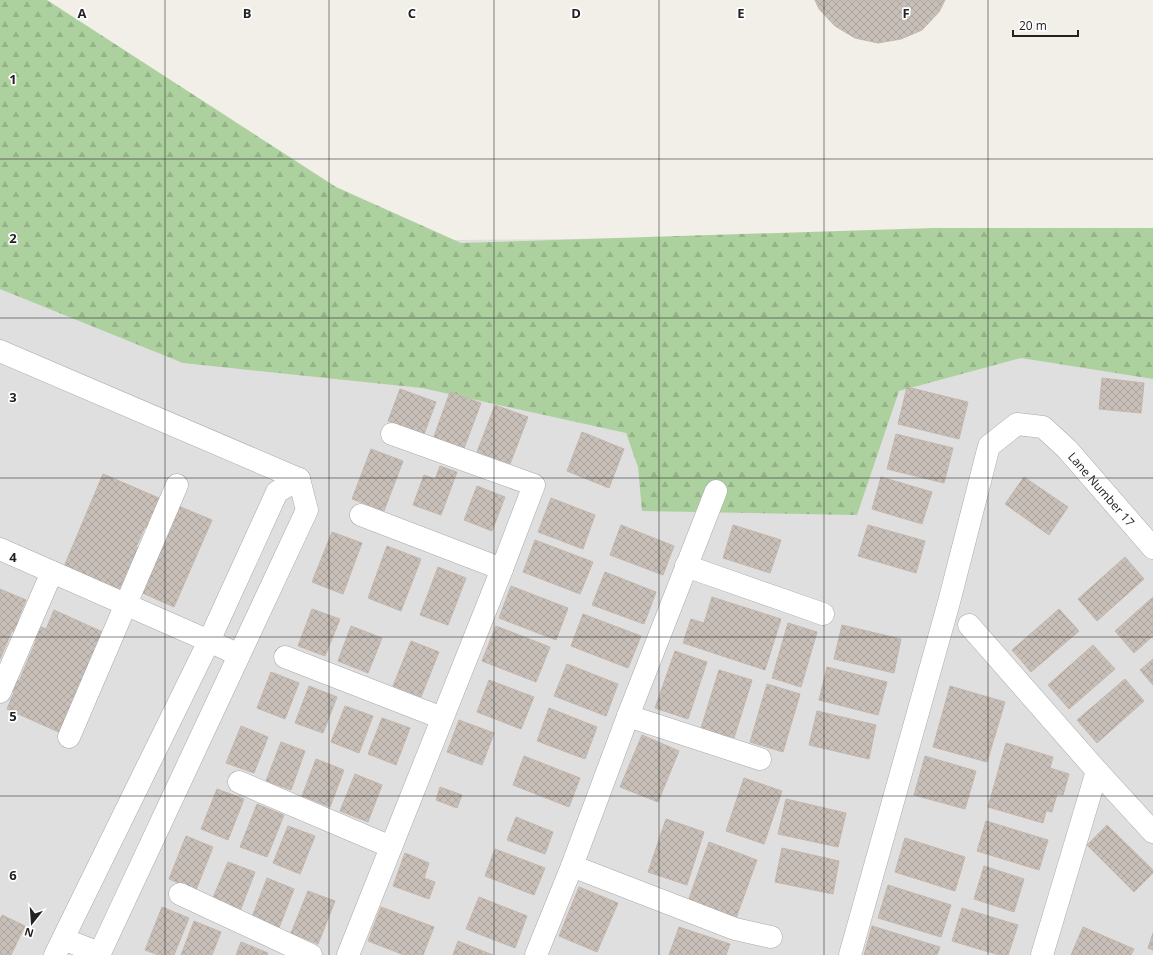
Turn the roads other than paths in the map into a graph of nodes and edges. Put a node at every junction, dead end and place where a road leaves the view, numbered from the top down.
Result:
1 (0, 351) edge
2 (392, 434) dead end
3 (299, 480) junction
4 (177, 485) dead end
5 (716, 491) dead end
6 (361, 515) dead end
7 (1153, 548) edge
8 (0, 549) edge
9 (686, 566) junction
10 (502, 570) junction
11 (52, 572) junction
12 (125, 604) junction
13 (823, 614) dead end
14 (969, 625) dead end
15 (209, 641) junction
16 (239, 655) junction
17 (285, 657) dead end
18 (0, 692) edge
19 (628, 716) junction
20 (442, 718) junction
21 (69, 737) dead end
22 (760, 759) dead end
23 (1097, 771) junction
24 (239, 782) dead end
25 (1153, 832) edge
26 (391, 847) junction
27 (572, 866) junction
28 (180, 894) dead end
29 (771, 937) dead end
30 (59, 947) edge
31 (99, 954) edge
32 (311, 955) edge
33 (348, 955) edge
34 (536, 955) edge
35 (850, 955) edge
36 (1042, 955) edge

1 - 3 street
2 - 10 street
3 - 15 street
3 - 16 street
4 - 12 street
5 - 9 street
6 - 10 street
7 - 35 street, Lane Number 17
8 - 11 street
9 - 13 street
9 - 19 street
10 - 20 street
11 - 12 street
11 - 18 street
12 - 15 street
12 - 21 street
14 - 23 street
15 - 16 street
15 - 30 street
16 - 31 street
17 - 20 street
19 - 22 street
19 - 27 street
20 - 26 street
23 - 25 street
23 - 36 street
24 - 26 street
26 - 33 street
27 - 29 street
27 - 34 street
28 - 32 street
30 - 31 street

